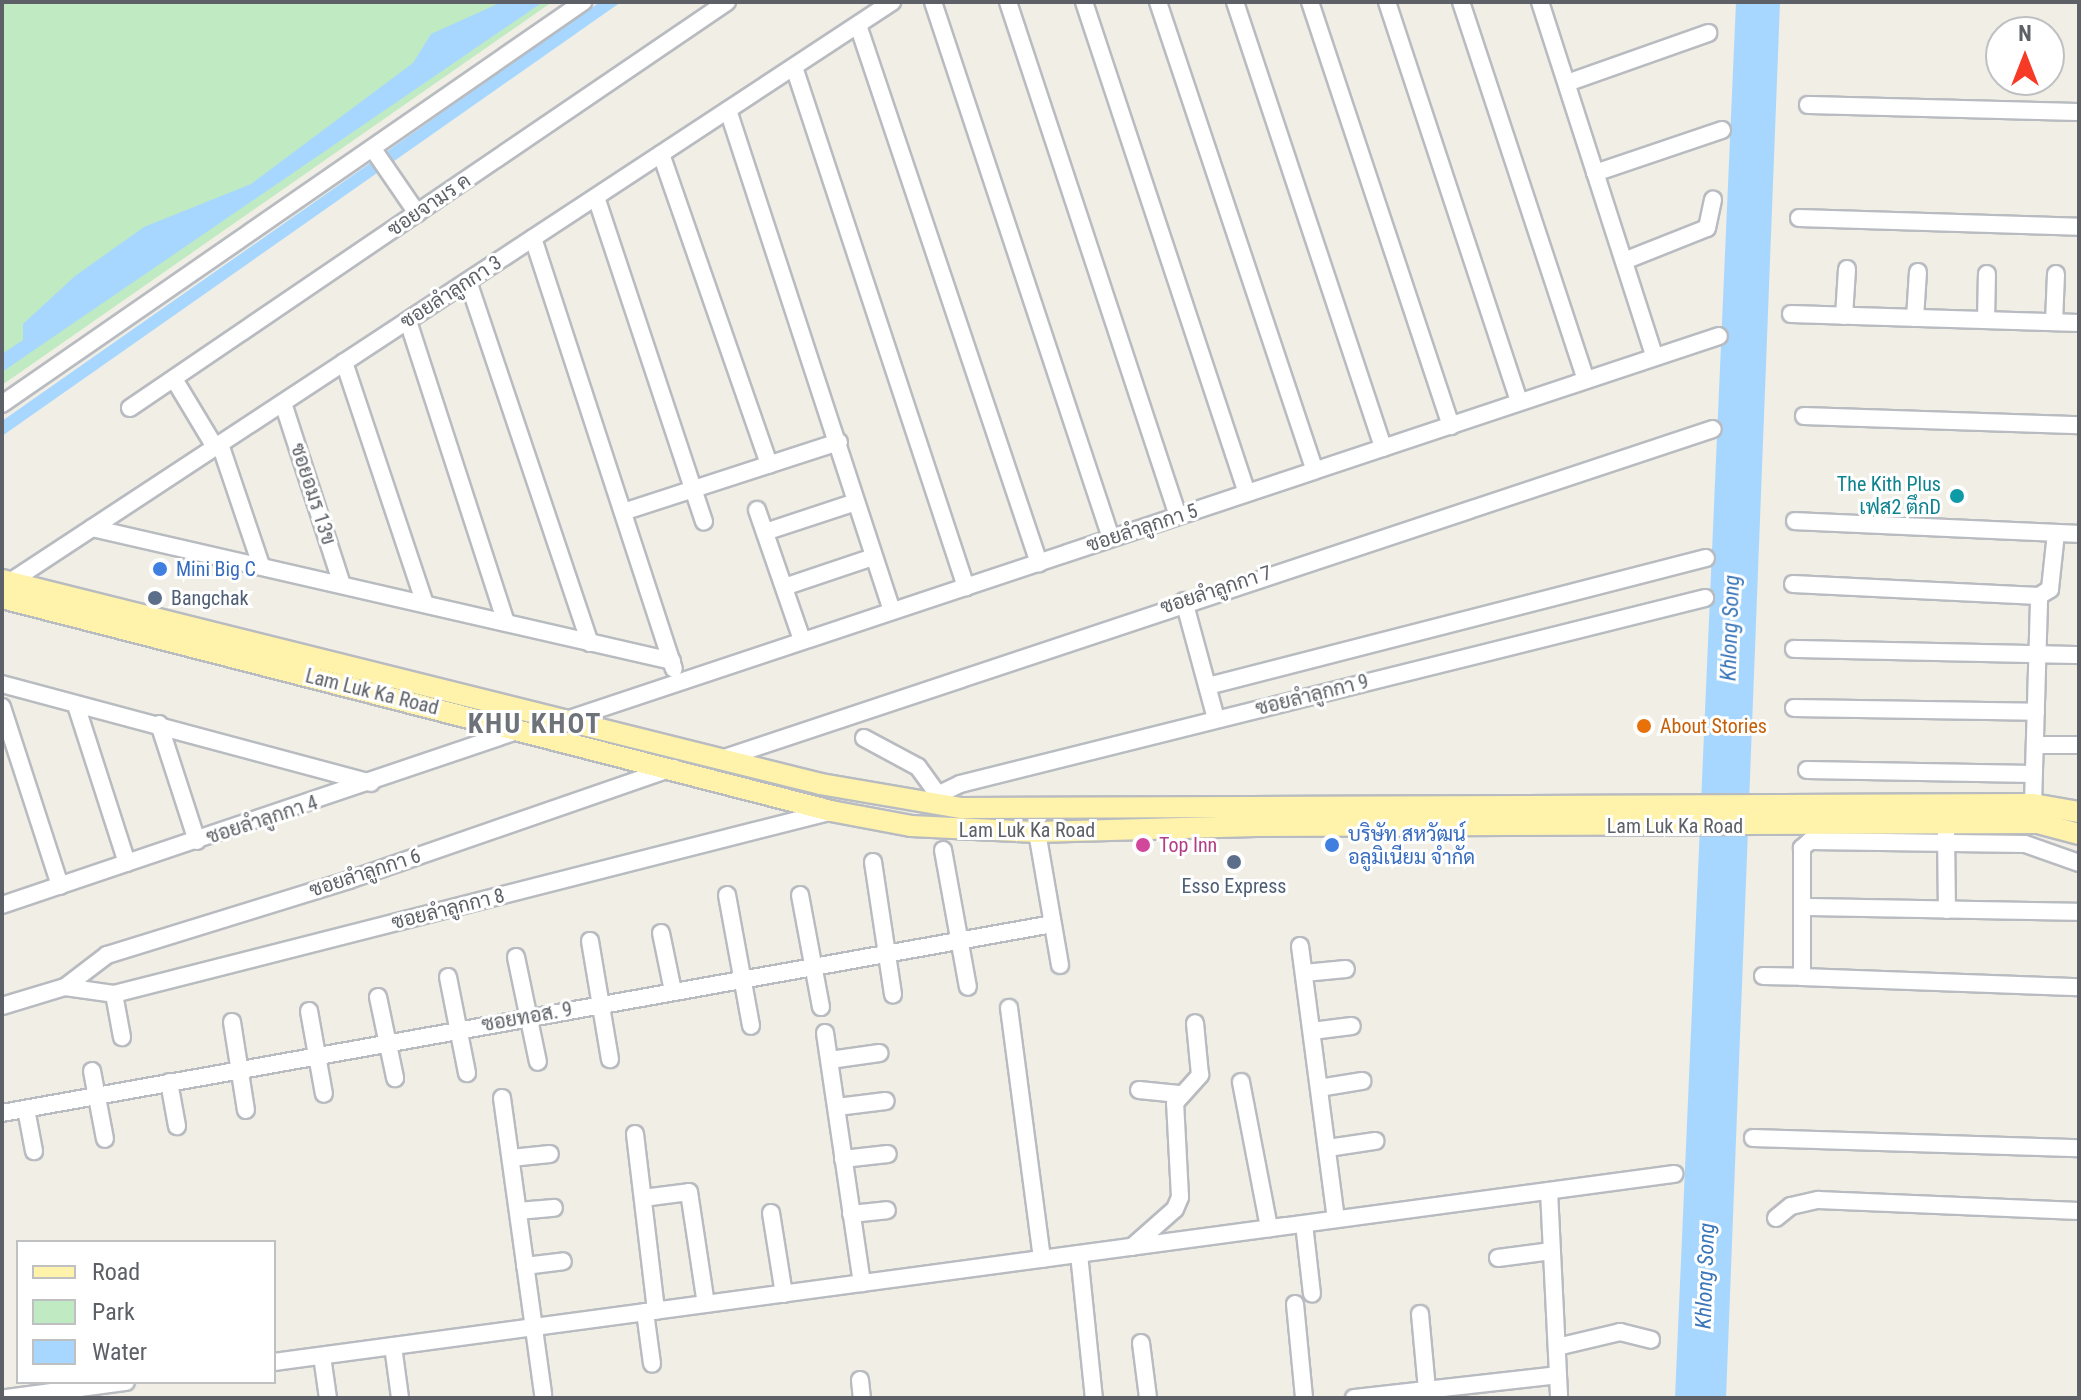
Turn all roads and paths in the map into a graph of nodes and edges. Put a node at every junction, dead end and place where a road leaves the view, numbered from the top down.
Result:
1 (583, 2) edge
2 (727, 2) edge
3 (892, 2) edge
4 (933, 2) edge
5 (1008, 2) edge
6 (1084, 2) edge
7 (1158, 2) edge
8 (1235, 2) edge
9 (1310, 2) edge
10 (1387, 2) edge
11 (1461, 2) edge
12 (1540, 2) edge
13 (858, 25) junction
14 (1708, 33) dead end
15 (794, 67) junction
16 (1567, 83) junction
17 (1808, 105) dead end
18 (728, 110) junction
19 (2079, 112) edge
20 (1722, 130) dead end
21 (661, 154) junction
22 (380, 159) junction
23 (1595, 173) junction
24 (596, 197) junction
25 (1713, 200) dead end
26 (417, 213) junction
27 (1799, 218) dead end
28 (2079, 227) edge
29 (533, 238) junction
30 (1624, 261) junction
31 (1847, 269) dead end
32 (1918, 272) dead end
33 (1987, 274) dead end
34 (2056, 274) dead end
35 (468, 281) junction
36 (1791, 314) dead end
37 (1844, 316) junction
38 (1915, 318) junction
39 (1986, 320) junction
40 (408, 321) junction
41 (2054, 322) junction
42 (2079, 323) edge
43 (1719, 336) dead end
44 (1655, 357) junction
45 (344, 362) junction
46 (174, 379) junction
47 (1586, 379) junction
48 (1519, 402) junction
49 (283, 403) junction
50 (2, 404) edge
51 (130, 408) dead end
52 (1804, 416) dead end
53 (2079, 425) edge
54 (1451, 426) junction
55 (1713, 429) dead end
56 (839, 442) junction
57 (218, 445) junction
58 (1383, 448) junction
59 (769, 465) junction
60 (1315, 470) junction
61 (693, 490) junction
62 (1247, 493) junction
63 (850, 504) dead end
64 (757, 510) dead end
65 (623, 512) junction
66 (1178, 516) junction
67 (704, 521) dead end
68 (1795, 521) dead end
69 (92, 528) junction
70 (765, 532) junction
71 (2056, 533) junction
72 (2079, 534) edge
73 (1111, 538) junction
74 (870, 558) dead end
75 (1706, 558) dead end
76 (1039, 563) junction
77 (261, 565) junction
78 (1793, 584) dead end
79 (342, 585) junction
80 (5, 587) edge
81 (784, 587) junction
82 (966, 587) junction
83 (2039, 596) junction
84 (1705, 598) dead end
85 (1184, 601) junction
86 (425, 604) junction
87 (892, 611) junction
88 (506, 622) junction
89 (802, 640) junction
90 (590, 643) junction
91 (1794, 649) dead end
92 (2037, 653) junction
93 (2079, 655) edge
94 (672, 661) junction
95 (678, 682) junction
96 (2, 684) edge
97 (1208, 686) junction
98 (76, 705) junction
99 (2, 707) edge
100 (1794, 708) dead end
101 (2036, 712) junction
102 (1216, 719) junction
103 (566, 720) junction
104 (159, 724) junction
105 (520, 730) junction
106 (864, 738) dead end
107 (2036, 745) junction
108 (2079, 745) edge
109 (721, 759) junction
110 (673, 768) junction
111 (1807, 770) dead end
112 (2034, 774) junction
113 (373, 783) junction
114 (930, 798) junction
115 (2033, 804) junction
116 (1124, 808) junction
117 (831, 811) junction
118 (2079, 812) edge
119 (1126, 829) junction
120 (1037, 832) junction
121 (1946, 833) junction
122 (2079, 834) edge
123 (197, 841) junction
124 (943, 850) dead end
125 (873, 862) dead end
126 (127, 863) junction
127 (2079, 863) edge
128 (60, 886) junction
129 (727, 895) dead end
130 (800, 895) dead end
131 (2, 905) edge
132 (1803, 907) junction
133 (1947, 910) junction
134 (2079, 912) edge
135 (1052, 924) junction
136 (661, 933) dead end
137 (590, 941) dead end
138 (960, 941) junction
139 (1300, 946) dead end
140 (886, 953) junction
141 (516, 957) dead end
142 (1060, 965) dead end
143 (814, 966) junction
144 (1346, 969) dead end
145 (1304, 973) junction
146 (1763, 976) dead end
147 (448, 977) dead end
148 (1802, 977) junction
149 (742, 979) junction
150 (65, 987) junction
151 (968, 987) dead end
152 (2079, 987) edge
153 (673, 991) junction
154 (114, 994) junction
155 (893, 995) dead end
156 (378, 997) dead end
157 (601, 1004) junction
158 (2, 1006) edge
159 (821, 1007) dead end
160 (1009, 1008) dead end
161 (309, 1011) dead end
162 (528, 1017) junction
163 (232, 1022) dead end
164 (1195, 1023) dead end
165 (751, 1026) dead end
166 (1352, 1026) dead end
167 (458, 1029) junction
168 (1312, 1031) junction
169 (825, 1033) dead end
170 (122, 1037) dead end
171 (387, 1042) junction
172 (880, 1053) dead end
173 (319, 1054) junction
174 (610, 1059) dead end
175 (830, 1060) junction
176 (538, 1062) dead end
177 (240, 1069) junction
178 (92, 1071) dead end
179 (467, 1073) dead end
180 (395, 1078) dead end
181 (1362, 1081) dead end
182 (169, 1082) junction
183 (1241, 1082) dead end
184 (1319, 1088) junction
185 (1139, 1090) dead end
186 (324, 1094) dead end
187 (1179, 1094) junction
188 (96, 1096) junction
189 (502, 1098) dead end
190 (886, 1101) dead end
191 (837, 1107) junction
192 (26, 1109) junction
193 (246, 1110) dead end
194 (2, 1113) edge
195 (177, 1126) dead end
196 (635, 1134) dead end
197 (1753, 1138) dead end
198 (105, 1139) dead end
199 (1375, 1141) dead end
200 (1328, 1148) junction
201 (2079, 1148) edge
202 (34, 1151) dead end
203 (550, 1154) dead end
204 (888, 1154) dead end
205 (511, 1158) junction
206 (843, 1159) junction
207 (1674, 1174) dead end
208 (1549, 1191) junction
209 (643, 1198) junction
210 (554, 1208) dead end
211 (887, 1210) dead end
212 (518, 1211) junction
213 (2079, 1211) edge
214 (771, 1213) dead end
215 (851, 1214) junction
216 (1776, 1218) dead end
217 (1336, 1219) junction
218 (1304, 1224) junction
219 (1269, 1228) junction
220 (1132, 1247) junction
221 (1552, 1251) junction
222 (1079, 1254) junction
223 (1498, 1258) dead end
224 (1042, 1259) junction
225 (563, 1261) dead end
226 (525, 1266) junction
227 (862, 1283) junction
228 (784, 1294) junction
229 (1312, 1294) dead end
230 (706, 1304) junction
231 (1295, 1304) dead end
232 (651, 1311) junction
233 (1420, 1314) dead end
234 (534, 1327) junction
235 (1651, 1340) dead end
236 (1141, 1343) dead end
237 (393, 1346) junction
238 (1557, 1347) junction
239 (322, 1356) junction
240 (276, 1362) edge
241 (652, 1364) dead end
242 (1558, 1375) junction
243 (860, 1380) dead end
244 (111, 1384) edge
245 (1427, 1390) junction
246 (543, 1395) dead end
247 (6, 1398) edge
248 (328, 1398) edge
249 (400, 1398) edge
250 (862, 1398) edge
251 (1094, 1398) edge
252 (1148, 1398) edge
253 (1304, 1398) edge
254 (1354, 1398) edge
255 (1559, 1398) edge

1 - 22 street
2 - 26 street, ซอยจามร ค
3 - 13 street, ซอยลำลูกกา 3
4 - 73 street
5 - 66 street
6 - 62 street
7 - 60 street
8 - 58 street
9 - 54 street
10 - 48 street
11 - 47 street
12 - 16 street
13 - 15 street, ซอยลำลูกกา 3
13 - 76 street
14 - 16 street
15 - 18 street, ซอยลำลูกกา 3
15 - 82 street
16 - 23 street
17 - 19 street
18 - 21 street, ซอยลำลูกกา 3
18 - 56 street
20 - 23 street
21 - 24 street, ซอยลำลูกกา 3
21 - 59 street
22 - 26 street
22 - 50 street
23 - 30 street
24 - 29 street, ซอยลำลูกกา 3
24 - 61 street
25 - 30 street
26 - 46 street, ซอยจามร ค
27 - 28 street
29 - 35 street, ซอยลำลูกกา 3
29 - 65 street
30 - 44 street
31 - 37 street
32 - 38 street
33 - 39 street
34 - 41 street
35 - 40 street, ซอยลำลูกกา 3
35 - 90 street
36 - 37 street
37 - 38 street
38 - 39 street
39 - 41 street
40 - 45 street, ซอยลำลูกกา 3
40 - 88 street
41 - 42 street
43 - 44 street, ซอยลำลูกกา 5
44 - 47 street, ซอยลำลูกกา 5
45 - 49 street, ซอยลำลูกกา 3
45 - 86 street
46 - 51 street, ซอยจามร ค
46 - 57 street
47 - 48 street, ซอยลำลูกกา 5
48 - 54 street, ซอยลำลูกกา 5
49 - 57 street, ซอยลำลูกกา 3
49 - 79 street, ซอยอมร 13ข
52 - 53 street
54 - 58 street, ซอยลำลูกกา 5
55 - 85 street, ซอยลำลูกกา 7
56 - 59 street
56 - 87 street
57 - 69 street, ซอยลำลูกกา 3
57 - 77 street
58 - 60 street, ซอยลำลูกกา 5
59 - 61 street
60 - 62 street, ซอยลำลูกกา 5
61 - 65 street
61 - 67 street
62 - 66 street, ซอยลำลูกกา 5
63 - 70 street
64 - 70 street
65 - 94 street
66 - 73 street, ซอยลำลูกกา 5
68 - 71 street
69 - 77 street
69 - 80 street, ซอยลำลูกกา 3
70 - 81 street
71 - 72 street
71 - 83 street
73 - 76 street, ซอยลำลูกกา 5
74 - 81 street
75 - 97 street
76 - 82 street, ซอยลำลูกกา 5
77 - 79 street
78 - 83 street
79 - 86 street
80 - 103 main road, Lam Luk Ka Road
80 - 105 main road, Lam Luk Ka Road
81 - 89 street
82 - 87 street, ซอยลำลูกกา 5
83 - 92 street
84 - 102 street, ซอยลำลูกกา 9
85 - 97 street
85 - 109 street, ซอยลำลูกกา 7
86 - 88 street
87 - 89 street, ซอยลำลูกกา 5
88 - 90 street
89 - 95 street, ซอยลำลูกกา 5
90 - 94 street
91 - 92 street
92 - 93 street
92 - 101 street
94 - 95 street
95 - 103 street, ซอยลำลูกกา 5
96 - 98 street
97 - 102 street
98 - 104 street
98 - 126 street
99 - 128 street
100 - 101 street
101 - 107 street
102 - 114 street, ซอยลำลูกกา 9
103 - 109 main road, Lam Luk Ka Road
104 - 113 street
104 - 123 street
105 - 110 main road, Lam Luk Ka Road
105 - 113 street, ซอยลำลูกกา 4
106 - 114 street
107 - 108 street
107 - 112 street
109 - 114 main road, Lam Luk Ka Road
110 - 117 main road, Lam Luk Ka Road
110 - 150 street, ซอยลำลูกกา 6
111 - 112 street
112 - 115 street
113 - 123 street, ซอยลำลูกกา 4
114 - 116 main road, Lam Luk Ka Road
115 - 116 main road, Lam Luk Ka Road
115 - 118 main road, Lam Luk Ka Road
116 - 119 main road
117 - 120 main road, Lam Luk Ka Road
117 - 154 street, ซอยลำลูกกา 8
119 - 120 main road, Lam Luk Ka Road
119 - 121 main road, Lam Luk Ka Road
120 - 135 street
121 - 122 main road, Lam Luk Ka Road
121 - 127 street
121 - 132 street
121 - 133 street
123 - 126 street, ซอยลำลูกกา 4
124 - 138 street
125 - 140 street
126 - 128 street, ซอยลำลูกกา 4
128 - 131 street, ซอยลำลูกกา 4
129 - 149 street
130 - 143 street
132 - 133 street
132 - 148 street
133 - 134 street
135 - 138 street, ซอยทอส. 9
135 - 142 street
136 - 153 street
137 - 157 street
138 - 140 street, ซอยทอส. 9
138 - 151 street
139 - 145 street
140 - 143 street, ซอยทอส. 9
140 - 155 street
141 - 162 street
143 - 149 street, ซอยทอส. 9
143 - 159 street
144 - 145 street
145 - 168 street
146 - 148 street
147 - 167 street
148 - 152 street
149 - 153 street, ซอยทอส. 9
149 - 165 street
150 - 154 street, ซอยลำลูกกา 8
150 - 158 street
153 - 157 street, ซอยทอส. 9
154 - 170 street
156 - 171 street
157 - 162 street, ซอยทอส. 9
157 - 174 street
160 - 224 street
161 - 173 street
162 - 167 street, ซอยทอส. 9
162 - 176 street
163 - 177 street
164 - 187 street
166 - 168 street
167 - 171 street, ซอยทอส. 9
167 - 179 street
168 - 184 street
169 - 175 street
171 - 173 street, ซอยทอส. 9
171 - 180 street
172 - 175 street
173 - 177 street, ซอยทอส. 9
173 - 186 street
175 - 191 street
177 - 182 street, ซอยทอส. 9
177 - 193 street
178 - 188 street
181 - 184 street
182 - 188 street, ซอยทอส. 9
182 - 195 street
183 - 219 street
184 - 200 street
185 - 187 street
187 - 220 street
188 - 192 street, ซอยทอส. 9
188 - 198 street
189 - 205 street
190 - 191 street
191 - 206 street
192 - 194 street, ซอยทอส. 9
192 - 202 street
196 - 209 street
197 - 201 street
199 - 200 street
200 - 217 street
203 - 205 street
204 - 206 street
205 - 212 street
206 - 215 street
207 - 208 street
208 - 217 street
208 - 221 street
209 - 230 street
209 - 232 street
210 - 212 street
211 - 215 street
212 - 226 street
213 - 216 street
214 - 228 street
215 - 227 street
217 - 218 street
218 - 219 street
218 - 229 street
219 - 220 street
220 - 222 street
221 - 223 street
221 - 238 street
222 - 224 street
222 - 251 street
224 - 227 street
225 - 226 street
226 - 234 street
227 - 228 street
228 - 230 street
230 - 232 street
231 - 253 street
232 - 234 street
232 - 241 street
233 - 245 street
234 - 237 street
234 - 246 street
235 - 238 street
236 - 252 street
237 - 239 street
237 - 249 street
238 - 242 street
239 - 240 street
239 - 248 street
242 - 245 street
242 - 255 street
243 - 250 street
244 - 247 street
245 - 254 street

